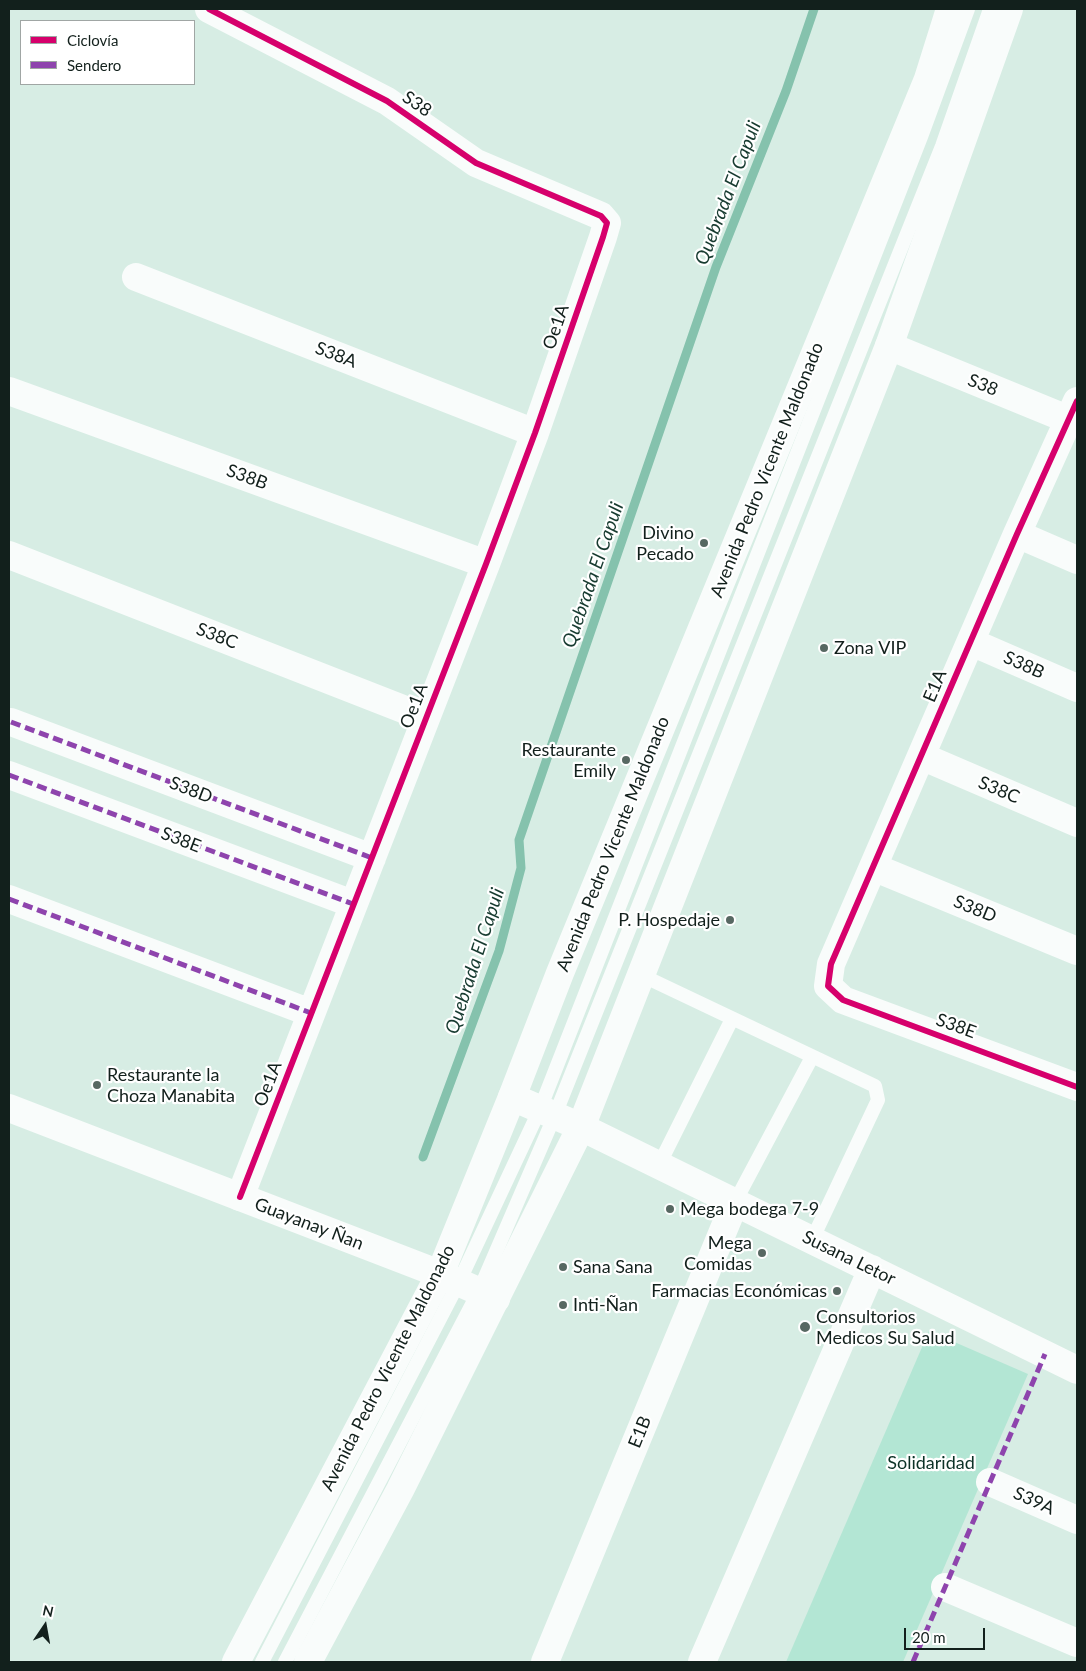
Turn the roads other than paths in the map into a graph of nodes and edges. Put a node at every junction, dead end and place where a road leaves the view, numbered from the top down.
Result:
1 (209, 9) edge
2 (950, 9) edge
3 (968, 9) edge
4 (990, 9) edge
5 (1009, 9) edge
6 (607, 223) joint
7 (136, 277) dead end
8 (889, 346) junction
9 (9, 391) edge
10 (1074, 415) edge
11 (535, 433) junction
12 (1017, 534) junction
13 (9, 554) edge
14 (1077, 560) edge
15 (486, 564) junction
16 (971, 642) junction
17 (1077, 688) edge
18 (426, 718) junction
19 (11, 722) dead end
20 (922, 756) junction
21 (9, 775) edge
22 (1077, 823) edge
23 (372, 858) junction
24 (873, 867) junction
25 (9, 899) edge
26 (353, 904) junction
27 (1077, 951) edge
28 (641, 975) junction
29 (828, 986) joint
30 (311, 1013) junction
31 (732, 1019) junction
32 (812, 1057) junction
33 (1077, 1087) edge
34 (512, 1097) junction
35 (9, 1108) edge
36 (548, 1112) junction
37 (581, 1126) junction
38 (659, 1165) junction
39 (240, 1197) junction
40 (734, 1202) junction
41 (812, 1240) junction
42 (872, 1270) junction
43 (468, 1286) junction
44 (1077, 1370) edge
45 (990, 1482) dead end
46 (1077, 1520) edge
47 (945, 1587) dead end
48 (1077, 1643) edge
49 (236, 1662) edge
50 (262, 1662) edge
51 (285, 1662) edge
52 (308, 1662) edge
53 (545, 1662) edge
54 (702, 1662) edge

1 - 6 street, S38
2 - 34 street, Avenida Pedro Vicente Maldonado
3 - 36 lane
4 - 36 lane
5 - 8 street, Avenida Pedro Vicente Maldonado
6 - 11 street, Oe1A
7 - 11 street, S38A
8 - 10 street, S38
8 - 28 street, Avenida Pedro Vicente Maldonado
9 - 15 street, S38B
10 - 12 street, E1A
11 - 15 street, Oe1A
12 - 14 street
12 - 16 street, E1A
13 - 18 street, S38C
15 - 18 street, Oe1A
16 - 17 street, S38B
16 - 20 street, E1A
18 - 23 street, Oe1A
19 - 23 street, S38D
20 - 22 street, S38C
20 - 24 street, E1A
21 - 26 street, S38E
23 - 26 street, Oe1A
24 - 27 street, S38D
24 - 29 street, E1A
25 - 30 street
26 - 30 street, Oe1A
28 - 31 lane
28 - 37 street, Avenida Pedro Vicente Maldonado
29 - 33 street, S38E
30 - 39 street, Oe1A
31 - 32 lane
31 - 38 lane
32 - 40 lane
32 - 41 lane
34 - 36 street, Susana Letor
34 - 43 street, Avenida Pedro Vicente Maldonado
35 - 39 street, Guayanay Ñan
36 - 37 street, Susana Letor
36 - 43 lane
36 - 43 lane
37 - 38 street, Susana Letor
37 - 43 street, Avenida Pedro Vicente Maldonado
38 - 40 street, Susana Letor
39 - 43 street, Guayanay Ñan
40 - 41 street, Susana Letor
40 - 53 street, E1B
41 - 42 street, Susana Letor
42 - 44 street, Susana Letor
42 - 54 street
43 - 49 street, Avenida Pedro Vicente Maldonado
43 - 50 lane
43 - 51 lane
43 - 52 street, Avenida Pedro Vicente Maldonado
45 - 46 street, S39A
47 - 48 street

